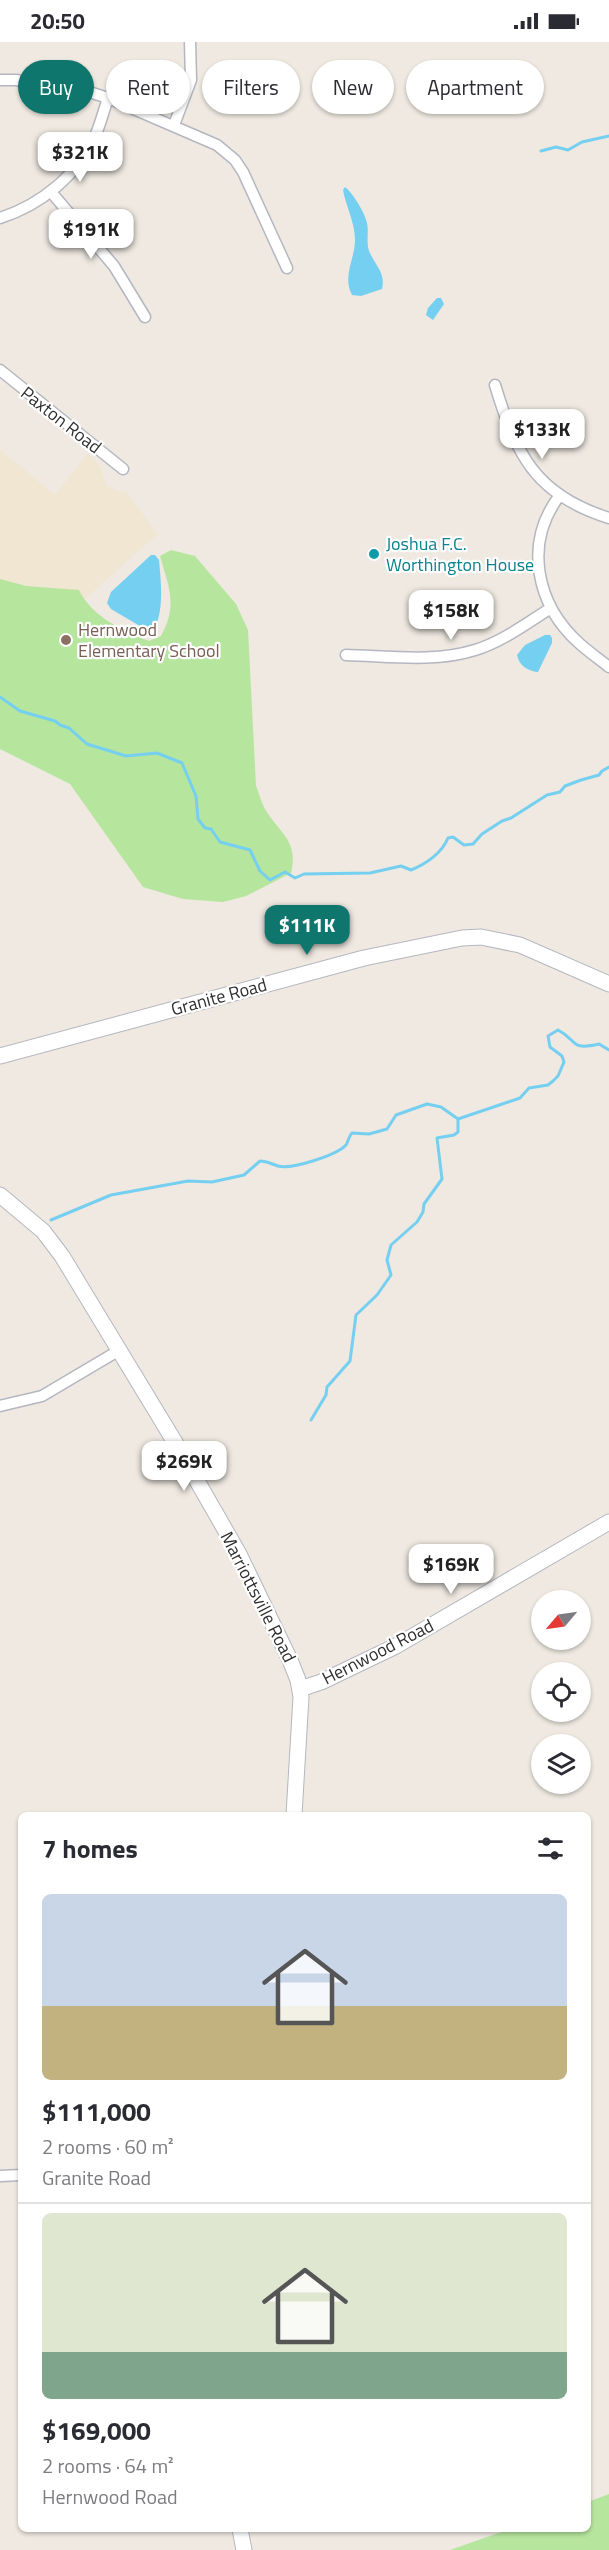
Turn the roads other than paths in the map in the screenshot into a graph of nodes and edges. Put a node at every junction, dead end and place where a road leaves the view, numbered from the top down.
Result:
1 (190, 42) edge
2 (0, 80) edge
3 (106, 97) edge
4 (106, 104) edge
5 (147, 114) edge
6 (174, 125) junction
7 (51, 192) junction
8 (0, 218) edge
9 (287, 268) dead end
10 (145, 317) dead end
11 (0, 370) edge
12 (495, 385) dead end
13 (123, 469) dead end
14 (560, 495) junction
15 (609, 519) edge
16 (551, 608) junction
17 (346, 655) dead end
18 (609, 667) edge
19 (609, 984) edge
20 (0, 1056) edge
21 (0, 1196) edge
22 (118, 1351) junction
23 (0, 1407) edge
24 (609, 1522) edge
25 (300, 1689) junction
26 (294, 1812) edge
27 (18, 2175) edge
28 (0, 2176) edge
29 (241, 2532) edge
30 (244, 2550) edge

1 - 6 street
2 - 3 street
4 - 7 street
5 - 6 street
6 - 9 street
7 - 8 street
7 - 10 street
11 - 13 street, Paxton Road
12 - 14 street
14 - 15 street
14 - 16 street
16 - 17 street
16 - 18 street
19 - 20 street, Granite Road
21 - 22 street, Marriottsville Road
22 - 23 street
22 - 25 street, Marriottsville Road
24 - 25 street, Hernwood Road
25 - 26 street, Marriottsville Road
27 - 28 street
29 - 30 street

